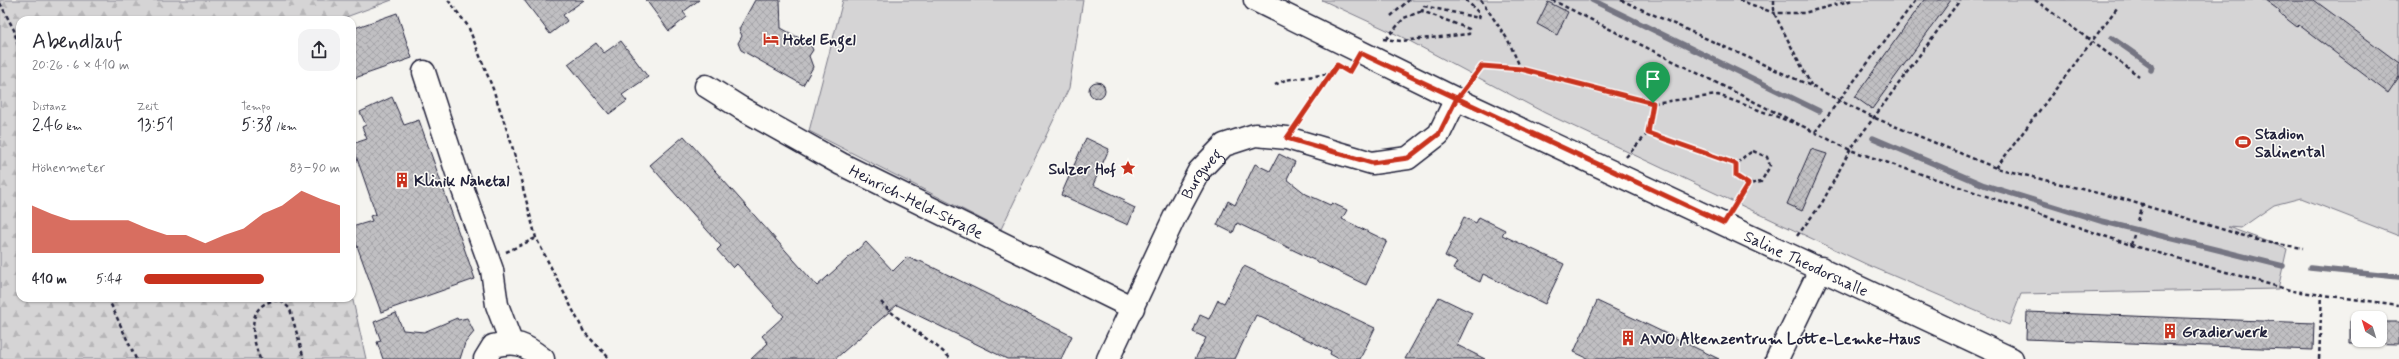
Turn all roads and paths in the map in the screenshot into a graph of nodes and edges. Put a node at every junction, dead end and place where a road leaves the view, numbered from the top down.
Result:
1 (448, 0) edge
2 (1255, 0) edge
3 (1409, 0) edge
4 (1466, 0) edge
5 (1481, 0) edge
6 (1552, 0) edge
7 (1621, 0) edge
8 (1739, 0) edge
9 (1774, 0) edge
10 (1853, 0) edge
11 (1916, 0) edge
12 (1960, 0) edge
13 (2035, 0) edge
14 (0, 3) edge
15 (2117, 8) dead end
16 (1422, 11) junction
17 (1774, 13) junction
18 (1391, 16) dead end
19 (16, 38) edge
20 (1380, 39) dead end
21 (1386, 39) junction
22 (2092, 42) junction
23 (1360, 53) junction
24 (1521, 69) junction
25 (424, 72) dead end
26 (1330, 73) junction
27 (2139, 76) dead end
28 (1274, 85) dead end
29 (706, 86) dead end
30 (1811, 86) junction
31 (1456, 100) junction
32 (1839, 100) junction
33 (1653, 103) junction
34 (1875, 118) junction
35 (1815, 132) junction
36 (1648, 133) junction
37 (1287, 138) junction
38 (1850, 150) junction
39 (1736, 164) junction
40 (1996, 168) junction
41 (1612, 172) junction
42 (1748, 184) junction
43 (2143, 205) junction
44 (2138, 221) dead end
45 (1724, 223) junction
46 (1805, 225) dead end
47 (2134, 235) dead end
48 (536, 238) junction
49 (2131, 245) junction
50 (2303, 248) dead end
51 (488, 260) junction
52 (1821, 268) junction
53 (2322, 293) junction
54 (110, 302) edge
55 (270, 302) edge
56 (283, 302) edge
57 (881, 302) dead end
58 (2399, 305) edge
59 (1133, 308) junction
60 (511, 342) junction
61 (136, 359) edge
62 (260, 359) edge
63 (304, 359) edge
64 (485, 359) edge
65 (543, 359) edge
66 (610, 359) edge
67 (952, 359) edge
68 (1108, 359) edge
69 (1777, 359) edge
70 (2012, 359) edge
71 (2319, 359) edge

1 - 48 path
2 - 23 street, Saline Theodorshalle
3 - 18 path
4 - 16 path
5 - 24 path
6 - 35 path
7 - 30 path
8 - 17 path
9 - 17 path
10 - 17 path
11 - 32 path
12 - 34 path
13 - 22 path
14 - 19 path
15 - 22 path
16 - 21 path
16 - 21 path
17 - 30 path
20 - 21 path
22 - 27 path
22 - 40 path
23 - 26 path
23 - 31 street, Saline Theodorshalle
24 - 31 path
24 - 33 path
25 - 51 street
26 - 28 path
26 - 37 path
29 - 59 street, Heinrich-Held-Straße
30 - 32 path
31 - 37 street, Burgweg
31 - 41 street, Saline Theodorshalle
32 - 34 path
32 - 35 path
33 - 35 path
33 - 36 path
34 - 38 path
34 - 40 path
35 - 38 path
36 - 39 path
36 - 41 path
37 - 59 street, Burgweg
38 - 46 path
38 - 49 path
39 - 42 path
39 - 42 path
40 - 43 path
41 - 45 street, Saline Theodorshalle
42 - 45 path
43 - 44 path
43 - 50 path
45 - 52 street, Saline Theodorshalle
47 - 49 path
48 - 51 path
48 - 66 path
49 - 53 path
51 - 60 street
52 - 69 street
52 - 70 street, Saline Theodorshalle
53 - 58 path
53 - 71 path
54 - 61 path
55 - 62 path
56 - 63 path
57 - 67 path
59 - 68 street, Burgweg
60 - 64 street
60 - 65 street

